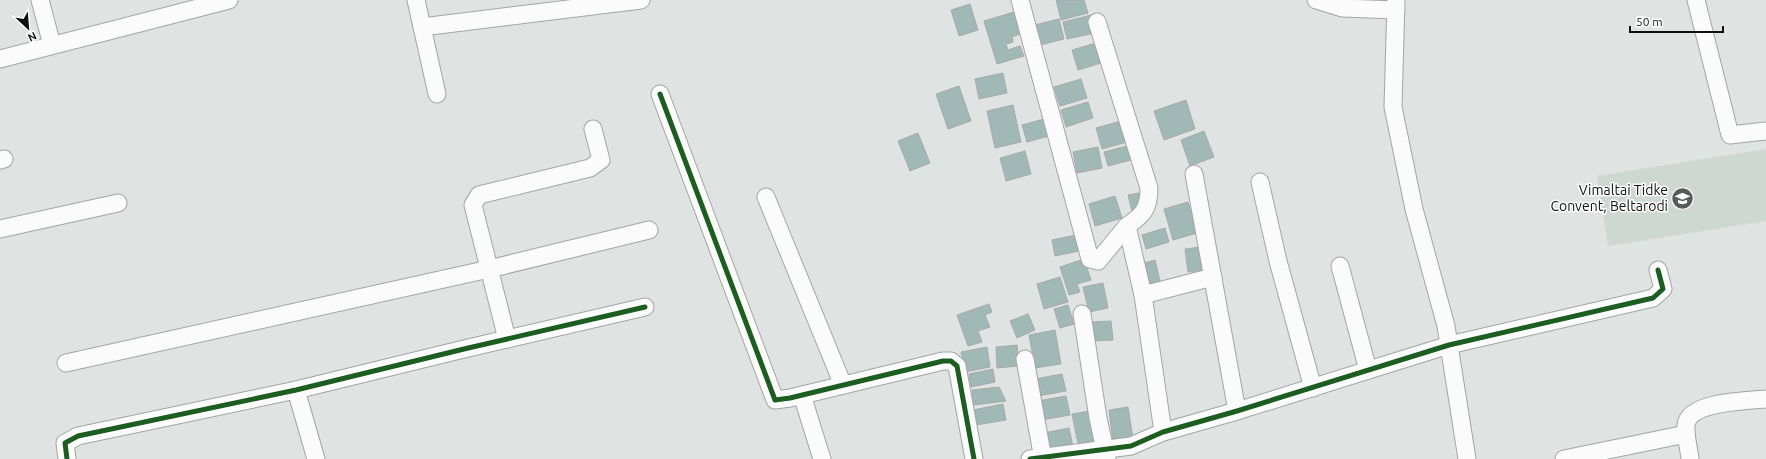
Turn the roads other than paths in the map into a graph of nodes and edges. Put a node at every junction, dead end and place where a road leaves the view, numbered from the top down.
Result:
1 (40, 0) edge
2 (229, 0) edge
3 (416, 0) edge
4 (641, 0) edge
5 (1020, 0) edge
6 (1316, 0) edge
7 (1696, 0) edge
8 (1396, 5) edge
9 (1097, 22) dead end
10 (422, 27) junction
11 (52, 45) junction
12 (0, 59) edge
13 (437, 94) dead end
14 (660, 94) dead end
15 (593, 129) dead end
16 (1766, 131) edge
17 (1194, 174) dead end
18 (1260, 182) dead end
19 (766, 196) dead end
20 (118, 203) dead end
21 (1127, 226) junction
22 (0, 229) edge
23 (649, 230) dead end
24 (1340, 266) dead end
25 (490, 269) junction
26 (1658, 270) dead end
27 (1213, 277) junction
28 (1143, 295) junction
29 (646, 307) dead end
30 (1082, 314) dead end
31 (507, 339) junction
32 (1449, 345) junction
33 (1025, 359) dead end
34 (66, 363) dead end
35 (1368, 370) junction
36 (843, 385) junction
37 (1312, 388) junction
38 (296, 390) junction
39 (802, 395) junction
40 (1766, 399) edge
41 (1237, 411) junction
42 (1163, 432) junction
43 (1686, 434) junction
44 (1106, 454) edge
45 (1039, 458) edge
46 (67, 459) edge
47 (316, 459) edge
48 (822, 459) edge
49 (974, 459) edge
50 (1467, 459) edge
51 (1564, 459) edge
52 (1690, 459) edge

1 - 11 street
2 - 11 street
3 - 10 street
4 - 10 street
5 - 21 street
6 - 8 street
7 - 16 street
8 - 32 street
9 - 21 street
10 - 13 street
11 - 12 street
14 - 39 street
15 - 25 street
17 - 27 street
18 - 37 street
19 - 36 street
20 - 22 street
21 - 28 street
23 - 25 street
24 - 35 street
25 - 31 street
25 - 34 street
26 - 32 street
27 - 28 street
27 - 41 street
28 - 42 street
29 - 31 street
30 - 44 street
31 - 38 street
32 - 35 street
32 - 50 street
33 - 45 street
35 - 37 street
36 - 39 street
36 - 49 street
37 - 41 street
38 - 46 street
38 - 47 street
39 - 48 street
40 - 43 street
41 - 42 street
42 - 44 street
43 - 51 street
43 - 52 street
44 - 45 street

